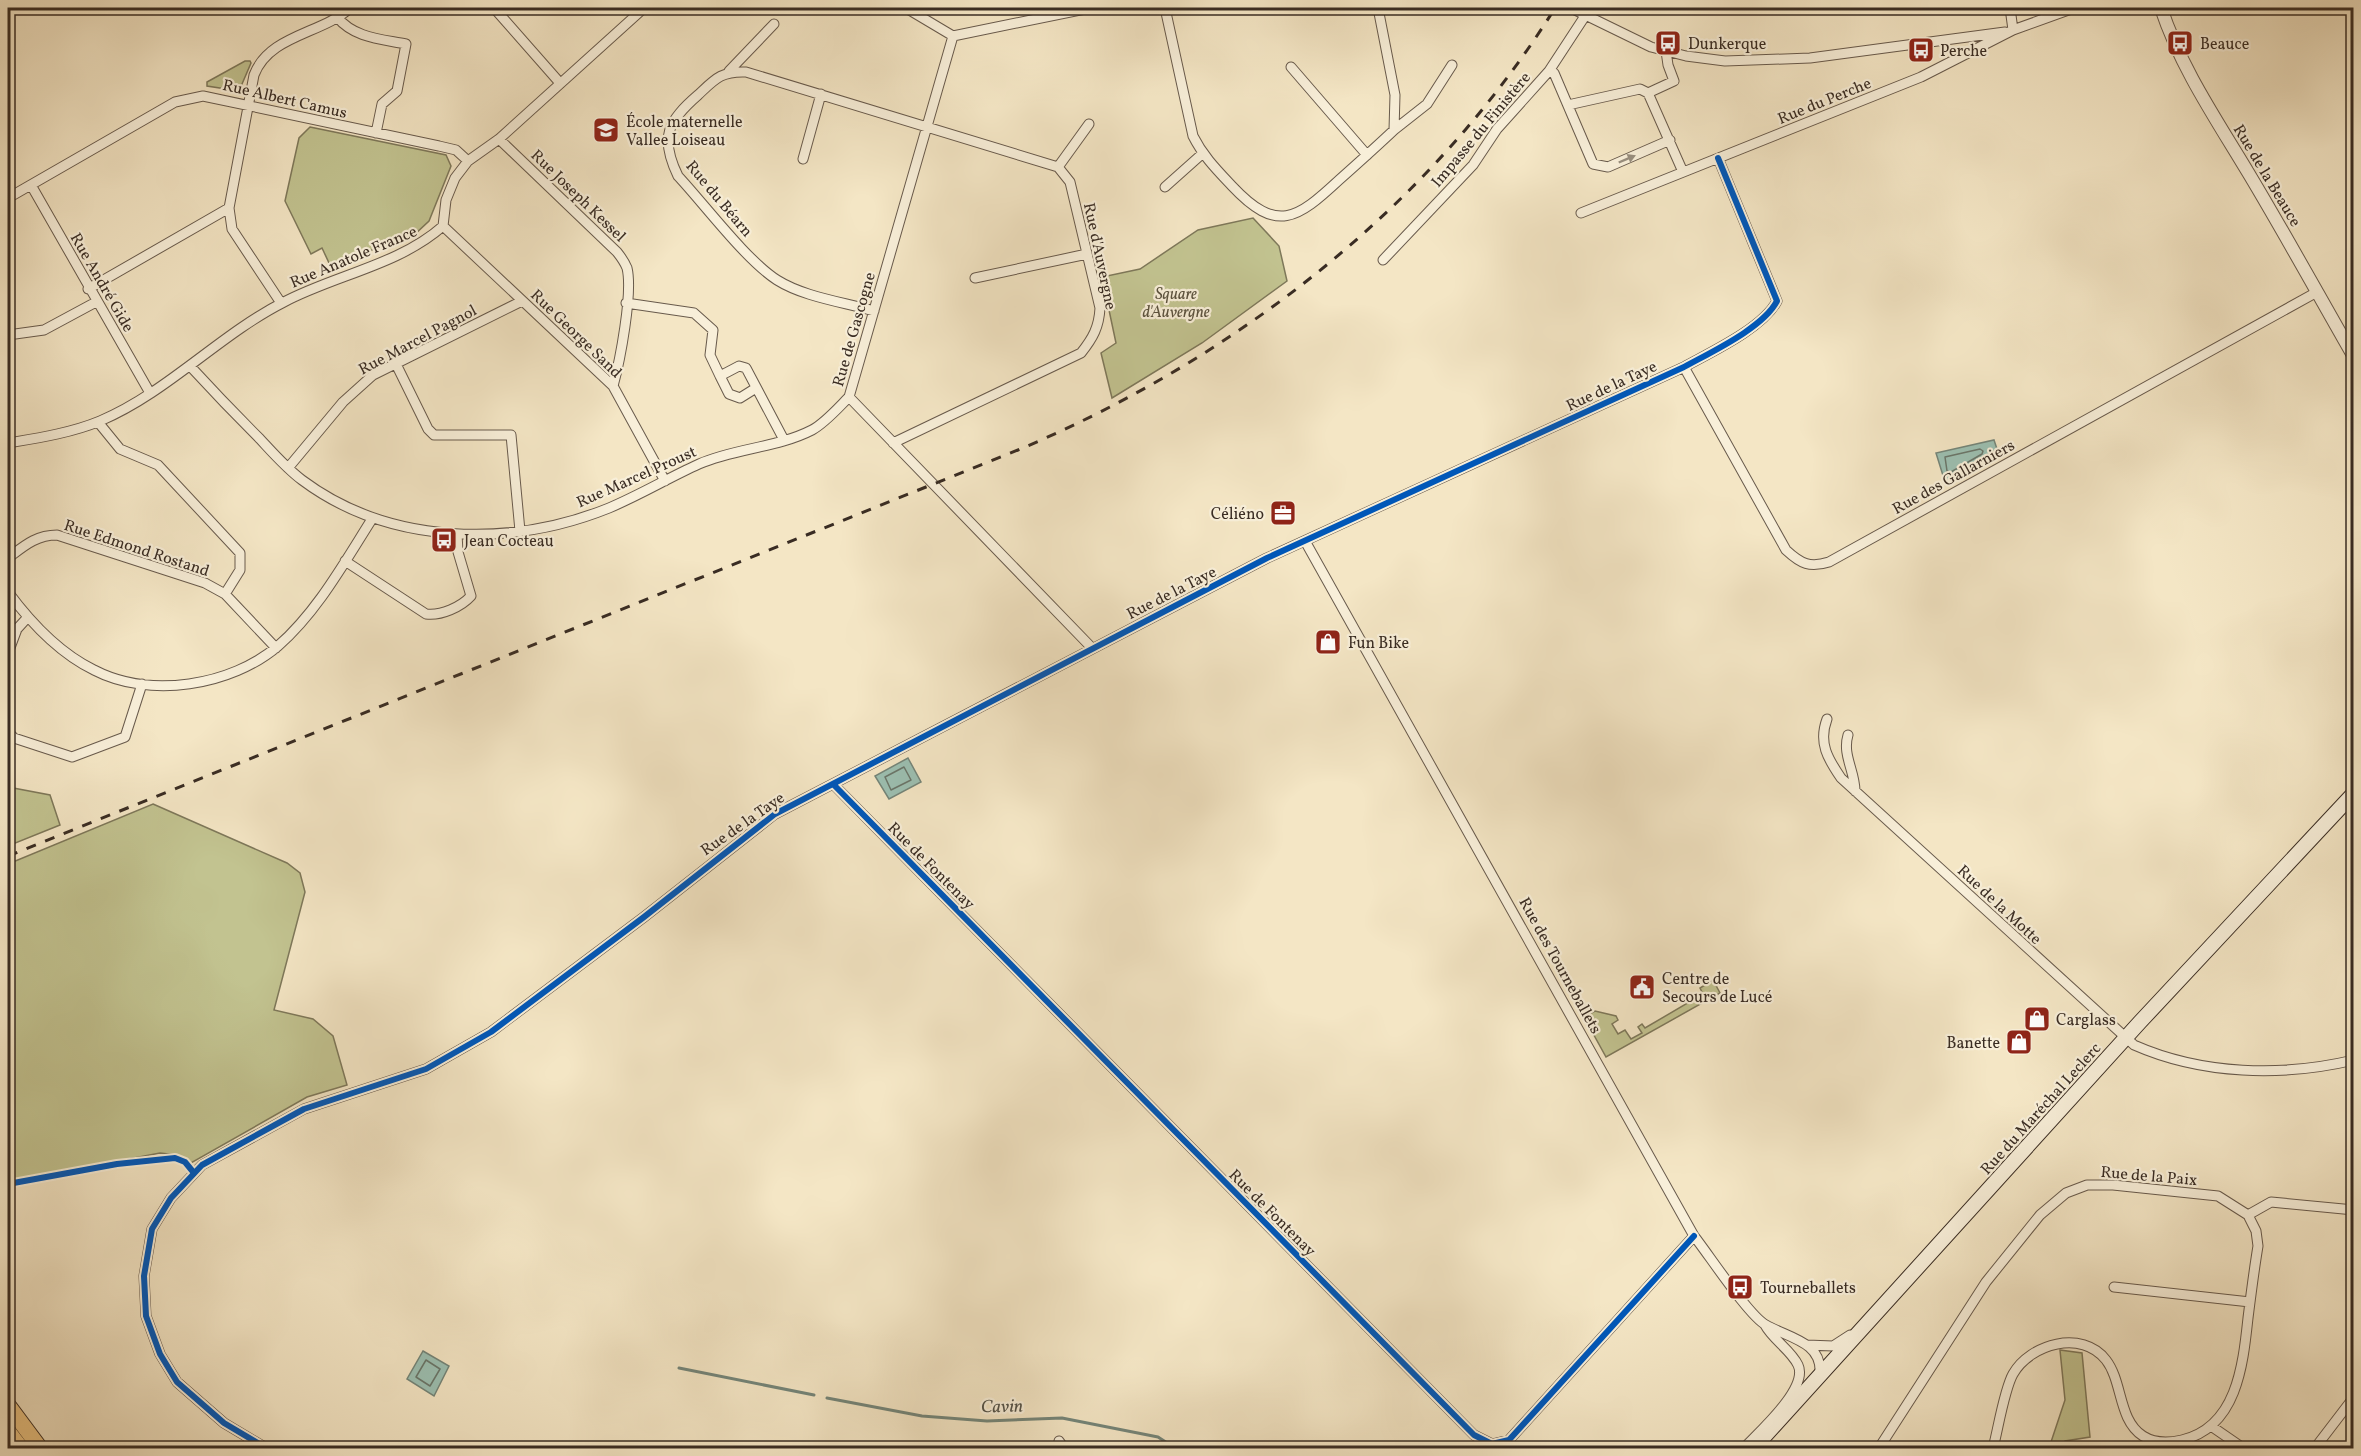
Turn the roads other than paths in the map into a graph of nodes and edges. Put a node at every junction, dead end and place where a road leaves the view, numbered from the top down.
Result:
1 (350, 8) edge
2 (494, 8) edge
3 (644, 8) edge
4 (906, 8) edge
5 (1090, 8) edge
6 (1164, 8) edge
7 (1378, 8) edge
8 (1571, 8) edge
9 (2010, 8) edge
10 (2074, 8) edge
11 (2162, 8) edge
12 (1585, 12) edge
13 (338, 17) junction
14 (774, 24) dead end
15 (2013, 30) junction
16 (953, 36) junction
17 (1666, 51) junction
18 (1452, 65) dead end
19 (1291, 67) dead end
20 (729, 71) junction
21 (1549, 71) junction
22 (560, 83) junction
23 (1648, 93) junction
24 (821, 94) junction
25 (249, 104) junction
26 (1568, 105) junction
27 (1089, 124) dead end
28 (926, 125) junction
29 (1394, 130) junction
30 (376, 133) junction
31 (499, 139) junction
32 (1670, 140) junction
33 (1202, 154) junction
34 (1367, 155) junction
35 (1718, 158) junction
36 (803, 159) dead end
37 (468, 161) junction
38 (1058, 166) junction
39 (1683, 172) junction
40 (31, 184) junction
41 (1166, 187) dead end
42 (8, 198) edge
43 (229, 208) junction
44 (1581, 213) dead end
45 (443, 226) junction
46 (1087, 254) junction
47 (1383, 260) dead end
48 (975, 278) dead end
49 (88, 288) junction
50 (2317, 292) junction
51 (522, 301) junction
52 (96, 302) junction
53 (281, 303) junction
54 (626, 303) junction
55 (874, 311) junction
56 (8, 335) edge
57 (2354, 357) edge
58 (396, 364) junction
59 (190, 366) junction
60 (1684, 367) junction
61 (720, 376) junction
62 (613, 386) junction
63 (756, 388) junction
64 (150, 393) junction
65 (849, 397) junction
66 (98, 422) junction
67 (784, 440) junction
68 (893, 442) junction
69 (8, 443) edge
70 (288, 468) junction
71 (665, 481) junction
72 (372, 519) junction
73 (520, 531) junction
74 (457, 534) junction
75 (1305, 541) junction
76 (8, 558) edge
77 (345, 561) junction
78 (8, 592) edge
79 (225, 594) junction
80 (27, 618) junction
81 (276, 648) junction
82 (1092, 648) junction
83 (8, 654) edge
84 (142, 684) junction
85 (1827, 719) dead end
86 (8, 732) edge
87 (1848, 735) dead end
88 (833, 784) junction
89 (1856, 791) junction
90 (2354, 793) edge
91 (2126, 1038) junction
92 (2354, 1060) edge
93 (2354, 1210) edge
94 (2248, 1215) junction
95 (1694, 1236) junction
96 (2114, 1287) dead end
97 (2250, 1302) junction
98 (1765, 1325) junction
99 (1862, 1327) junction
100 (1806, 1345) junction
101 (1820, 1373) junction
102 (2354, 1397) edge
103 (8, 1405) edge
104 (2211, 1426) junction
105 (8, 1431) edge
106 (2168, 1446) edge
107 (21, 1449) edge
108 (40, 1449) edge
109 (266, 1449) edge
110 (1744, 1449) edge
111 (1754, 1449) edge
112 (1879, 1449) edge
113 (1993, 1449) edge
114 (2243, 1449) edge
115 (2315, 1449) edge

1 - 13 street
2 - 22 street
3 - 22 street
4 - 16 street
5 - 16 street
6 - 33 street
7 - 29 street
8 - 12 street
9 - 15 street
10 - 15 street, Rue du Perche
11 - 50 street, Rue de la Beauce
12 - 17 street
12 - 21 street, Impasse du Finistère
13 - 25 street
13 - 30 street
14 - 20 street, Rue du Béarn
15 - 17 street
15 - 35 street, Rue du Perche
16 - 28 street, Rue de Gascogne
17 - 23 street
18 - 29 street
19 - 34 street
20 - 24 street
20 - 55 street, Rue du Béarn
21 - 26 street
21 - 47 street, Impasse du Finistère
22 - 31 street
23 - 26 street
23 - 32 street
24 - 28 street
24 - 36 street
25 - 30 street, Rue Albert Camus
25 - 40 street, Rue Albert Camus
25 - 43 street
26 -> 32 street
27 - 38 street
28 - 38 street
28 - 55 street, Rue de Gascogne
29 - 34 street
30 - 37 street, Rue Albert Camus
31 - 37 street
31 - 54 street, Rue Joseph Kessel
32 - 39 street
33 - 34 street
33 - 41 street
35 - 39 street, Rue du Perche
35 - 60 street, Rue de la Taye
37 - 45 street
38 - 46 street, Rue d'Auvergne
39 - 44 street, Rue du Perche
40 - 42 street, Rue Albert Camus
40 - 49 street, Rue André Gide
43 - 49 street
43 - 53 street
45 - 51 street, Rue George Sand
45 - 53 street, Rue Anatole France
46 - 48 street
46 - 68 street, Rue d'Auvergne
49 - 52 street, Rue André Gide
50 - 57 street, Rue de la Beauce
50 - 60 street, Rue des Gallarniers
51 - 58 street, Rue Marcel Pagnol
51 - 62 street, Rue George Sand
52 - 56 street
52 - 64 street, Rue André Gide
53 - 59 street, Rue Anatole France
54 - 61 street
54 - 62 street, Rue Joseph Kessel
55 - 65 street, Rue de Gascogne
58 - 70 street, Rue Marcel Pagnol
58 - 73 street
59 - 64 street, Rue Anatole France
59 - 70 street, Rue Marcel Proust
60 - 75 street, Rue de la Taye
61 - 63 street
61 - 63 street
62 - 71 street, Rue George Sand
63 - 67 street
64 - 66 street, Rue Anatole France
65 - 67 street, Rue Marcel Proust
65 - 68 street, Rue de Gascogne
66 - 69 street, Rue Anatole France
66 - 79 street
67 - 71 street, Rue Marcel Proust
68 - 82 street, Rue de Gascogne
70 - 72 street, Rue Marcel Proust
71 - 73 street, Rue Marcel Proust
72 - 74 street, Rue Marcel Proust
72 - 77 street
73 - 74 street, Rue Marcel Proust
74 - 77 street
75 - 82 street, Rue de la Taye
75 - 95 street, Rue des Tourneballets
76 - 79 street, Rue Edmond Rostand
77 - 81 street
78 - 80 street
79 - 81 street, Rue Edmond Rostand
80 - 83 street
80 - 84 street
81 - 84 street
82 - 88 street, Rue de la Taye
84 - 86 street
85 - 89 street, Rue de la Motte
87 - 89 street
88 - 95 street, Rue de Fontenay
88 - 109 street, Rue de la Taye
89 - 91 street, Rue de la Motte
90 - 91 main road, Rue du Maréchal Leclerc
91 - 92 street, Rue de la Motte
91 - 99 main road, Rue du Maréchal Leclerc
93 - 94 street
94 - 97 street
94 - 112 street, Rue de la Paix
95 - 98 street, Rue des Tourneballets
96 - 97 street
97 - 104 street
98 - 100 street, Rue des Tourneballets
98 - 110 street
99 - 100 street
99 - 101 main road, Rue du Maréchal Leclerc
100 - 101 street
101 - 111 main road, Rue du Maréchal Leclerc
102 - 115 street
103 - 108 main road
104 - 106 street
104 - 114 street
105 - 107 main road
106 - 113 street

